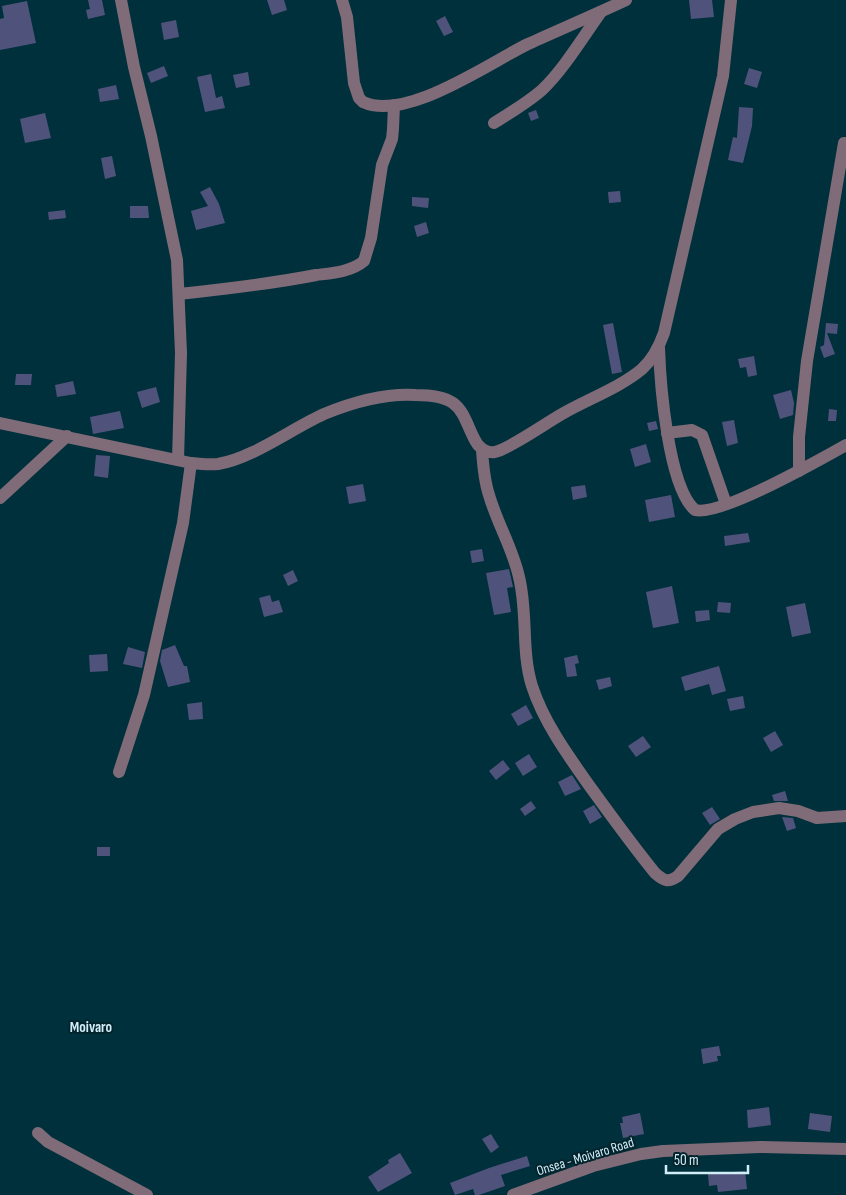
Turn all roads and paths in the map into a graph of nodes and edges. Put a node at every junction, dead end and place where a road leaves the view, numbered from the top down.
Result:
1 (121, 0) edge
2 (342, 0) edge
3 (626, 0) edge
4 (731, 0) edge
5 (603, 10) junction
6 (394, 105) junction
7 (494, 124) dead end
8 (844, 142) dead end
9 (180, 294) junction
10 (659, 347) junction
11 (0, 423) edge
12 (667, 433) junction
13 (67, 436) junction
14 (846, 445) edge
15 (482, 450) junction
16 (178, 460) junction
17 (191, 463) junction
18 (799, 471) junction
19 (0, 498) edge
20 (726, 504) junction
21 (119, 772) dead end
22 (846, 816) edge
23 (38, 1133) dead end
24 (846, 1148) edge
25 (147, 1195) edge
26 (513, 1195) edge

1 - 9 street
2 - 6 street
3 - 5 street
4 - 10 street
5 - 6 street
5 - 7 street
6 - 9 street
8 - 18 street
9 - 16 street
10 - 12 street
10 - 15 street
11 - 13 street
12 - 20 street
12 - 20 street
13 - 16 street
13 - 19 street
14 - 18 street
15 - 17 street
15 - 22 street
16 - 17 street
17 - 21 street
18 - 20 street
23 - 25 street
24 - 26 street, Onsea - Moivaro Road

